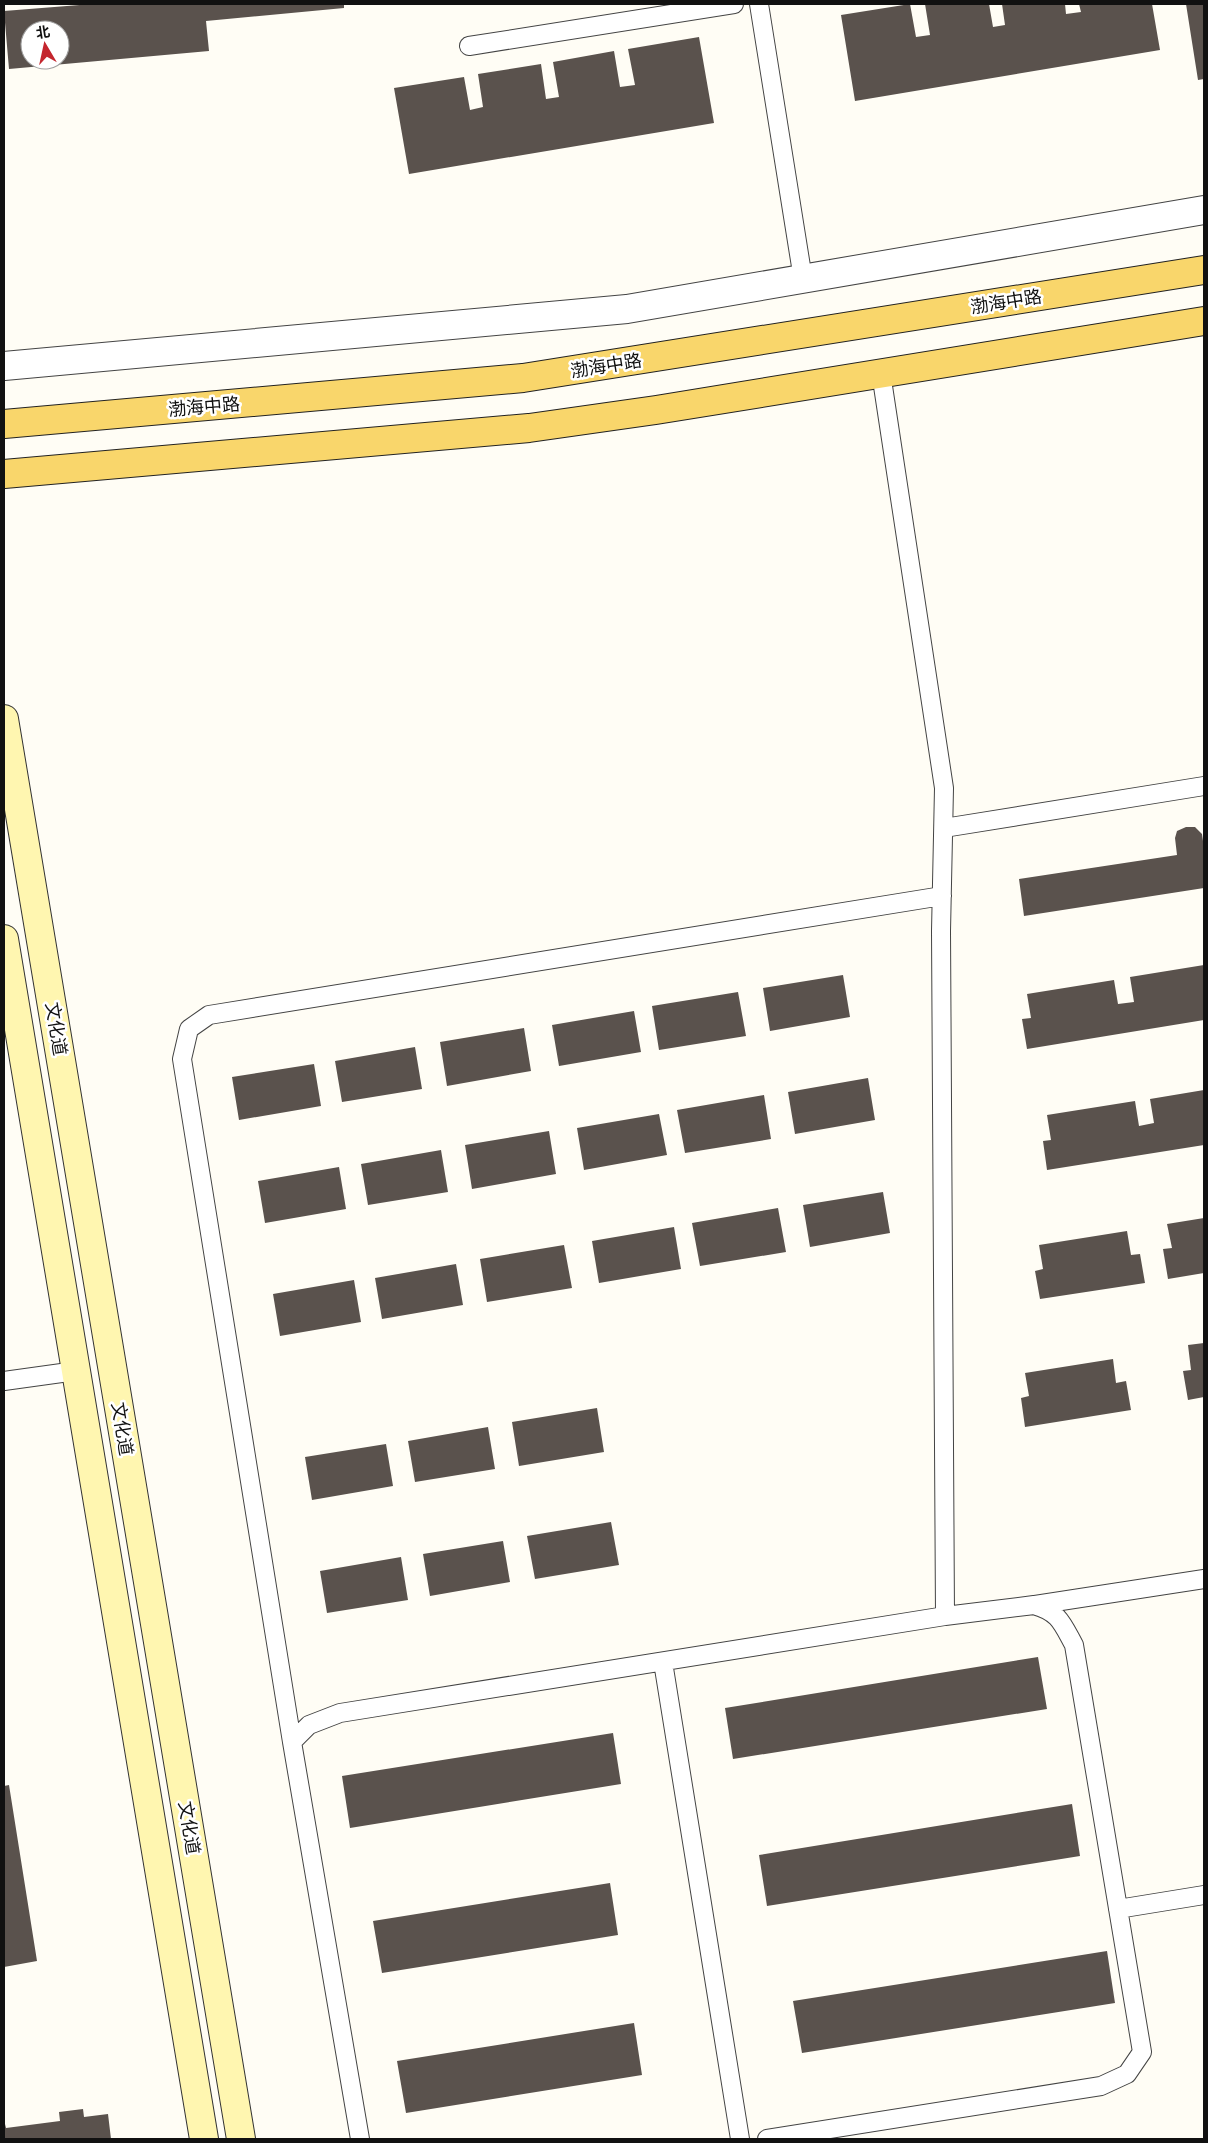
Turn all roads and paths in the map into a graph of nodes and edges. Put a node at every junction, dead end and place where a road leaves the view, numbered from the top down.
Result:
1 (734, 4) edge
2 (759, 4) edge
3 (469, 46) dead end
4 (1204, 210) edge
5 (1204, 270) edge
6 (803, 279) junction
7 (1204, 321) edge
8 (4, 366) edge
9 (881, 373) junction
10 (4, 424) edge
11 (4, 474) edge
12 (4, 718) edge
13 (1204, 786) edge
14 (944, 828) junction
15 (942, 896) junction
16 (4, 939) edge
17 (76, 1371) junction
18 (4, 1381) edge
19 (1204, 1579) edge
20 (1034, 1606) junction
21 (945, 1616) junction
22 (663, 1662) junction
23 (292, 1742) junction
24 (1204, 1895) edge
25 (1118, 1909) junction
26 (204, 2139) edge
27 (241, 2139) edge
28 (360, 2139) edge
29 (740, 2139) edge
30 (767, 2139) edge

1 - 3 lane
2 - 6 lane
4 - 6 street
5 - 10 main road, 渤海中路
6 - 8 street
7 - 9 main road
9 - 11 main road
9 - 14 lane
12 - 27 main road, 文化道
13 - 14 lane
14 - 15 lane
15 - 21 lane
15 - 23 lane
16 - 17 main road, 文化道
17 - 18 lane
17 - 26 main road, 文化道
19 - 20 lane
20 - 21 lane
20 - 25 lane
21 - 22 lane
22 - 23 lane
22 - 29 lane
23 - 28 lane
24 - 25 lane
25 - 30 lane

